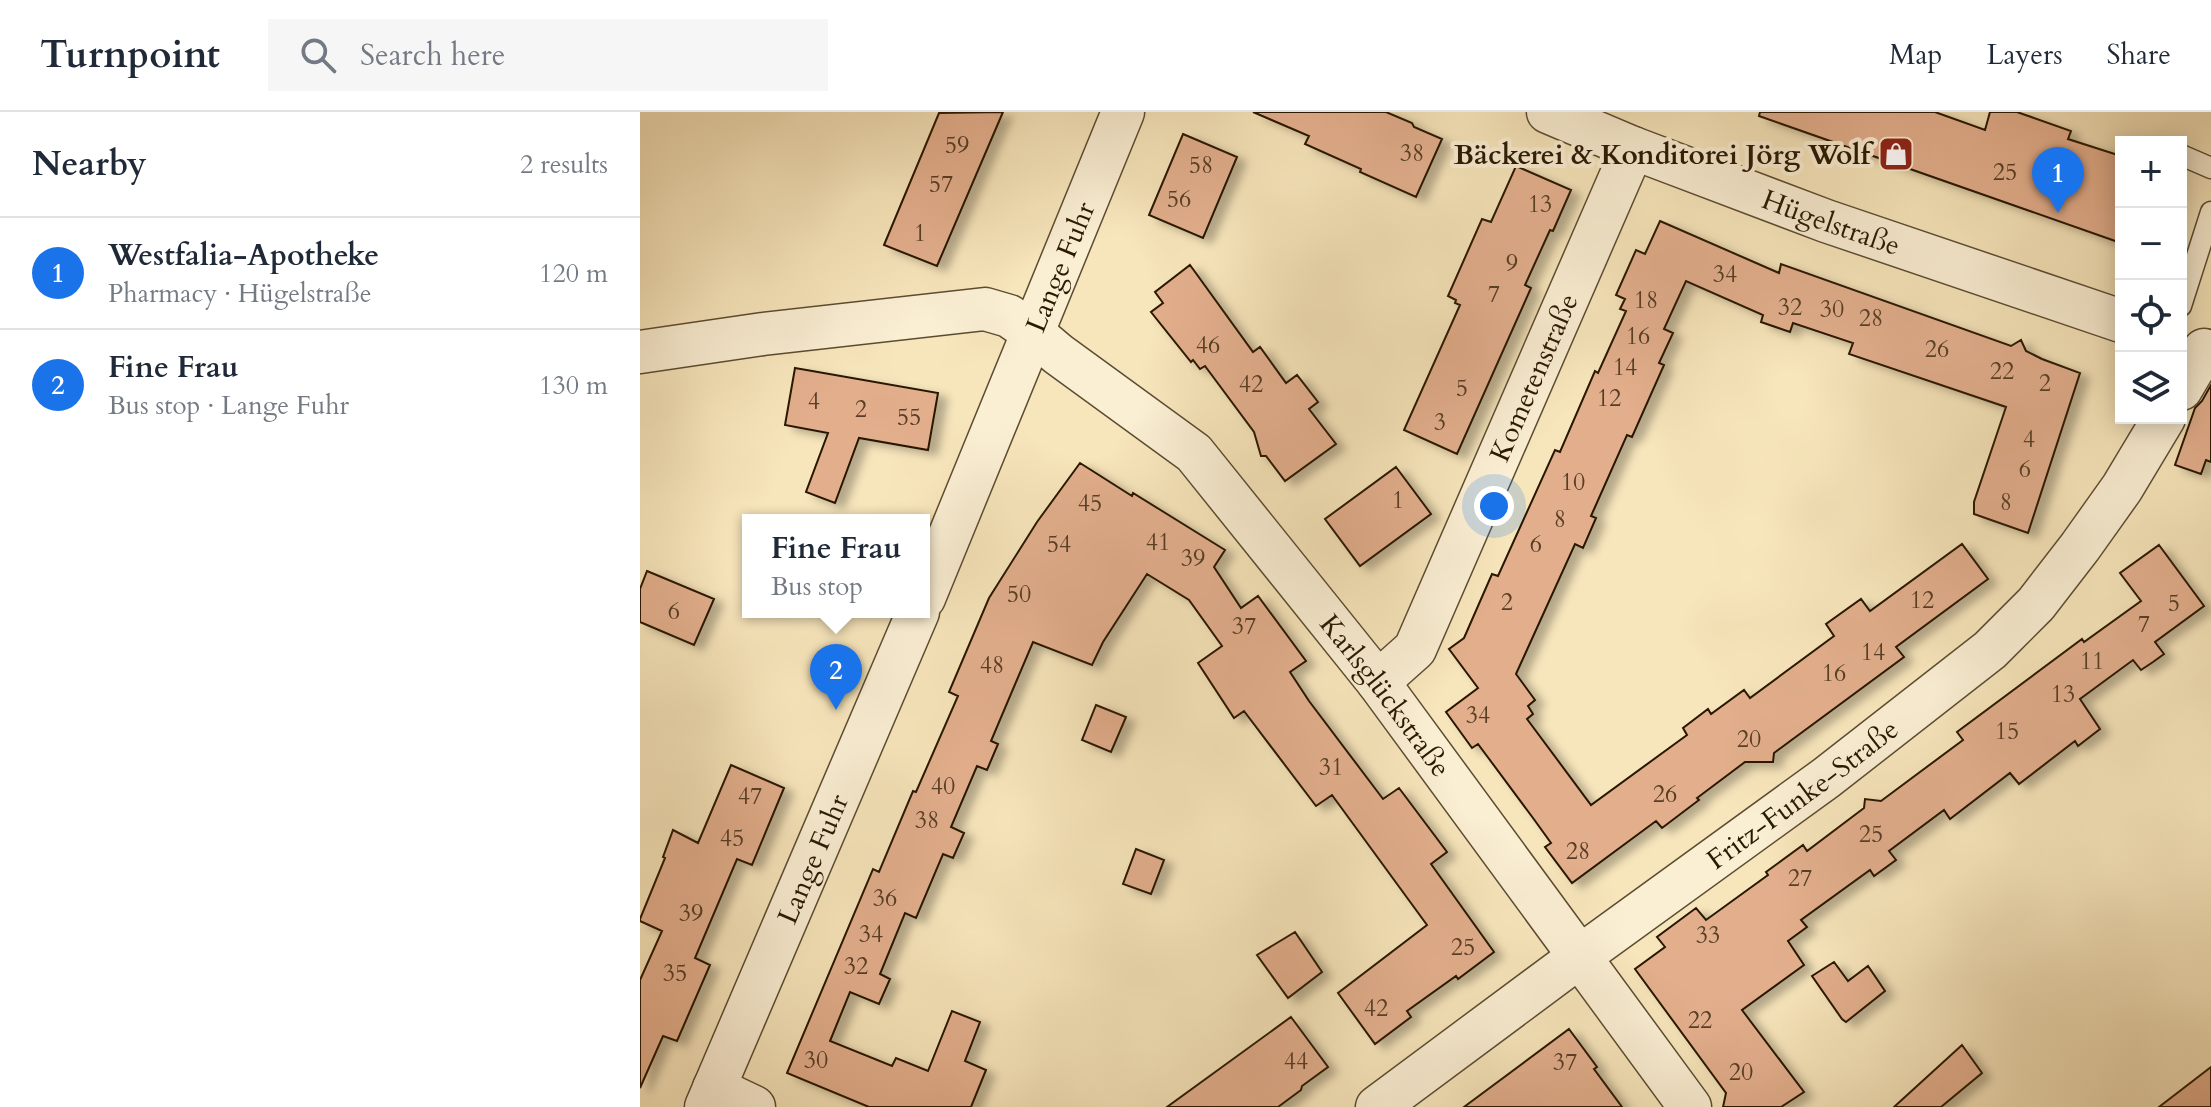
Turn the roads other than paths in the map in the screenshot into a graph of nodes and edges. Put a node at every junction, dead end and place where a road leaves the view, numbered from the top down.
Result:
1 (1123, 112) edge
2 (1559, 114) edge
3 (1633, 148) junction
4 (2187, 158) edge
5 (2211, 168) edge
6 (2211, 212) edge
7 (2187, 287) edge
8 (2115, 319) edge
9 (1032, 332) junction
10 (2199, 348) edge
11 (640, 352) edge
12 (2187, 375) edge
13 (2160, 424) edge
14 (930, 583) edge
15 (915, 618) edge
16 (1378, 682) junction
17 (1579, 957) junction
18 (710, 1097) edge
19 (754, 1107) edge
20 (1377, 1107) edge
21 (1690, 1107) edge

1 - 9 street, Lange Fuhr
2 - 3 street, Hügelstraße
3 - 8 street, Hügelstraße
3 - 16 street, Kometenstraße
4 - 5 lane
6 - 7 lane
9 - 11 street, Karlsglückstraße
9 - 14 street, Lange Fuhr
9 - 16 street, Karlsglückstraße
10 - 12 street
13 - 17 street, Fritz-Funke-Straße
15 - 18 street, Lange Fuhr
16 - 17 street, Karlsglückstraße
17 - 20 street, Fritz-Funke-Straße
17 - 21 street, Karlsglückstraße
18 - 19 street

